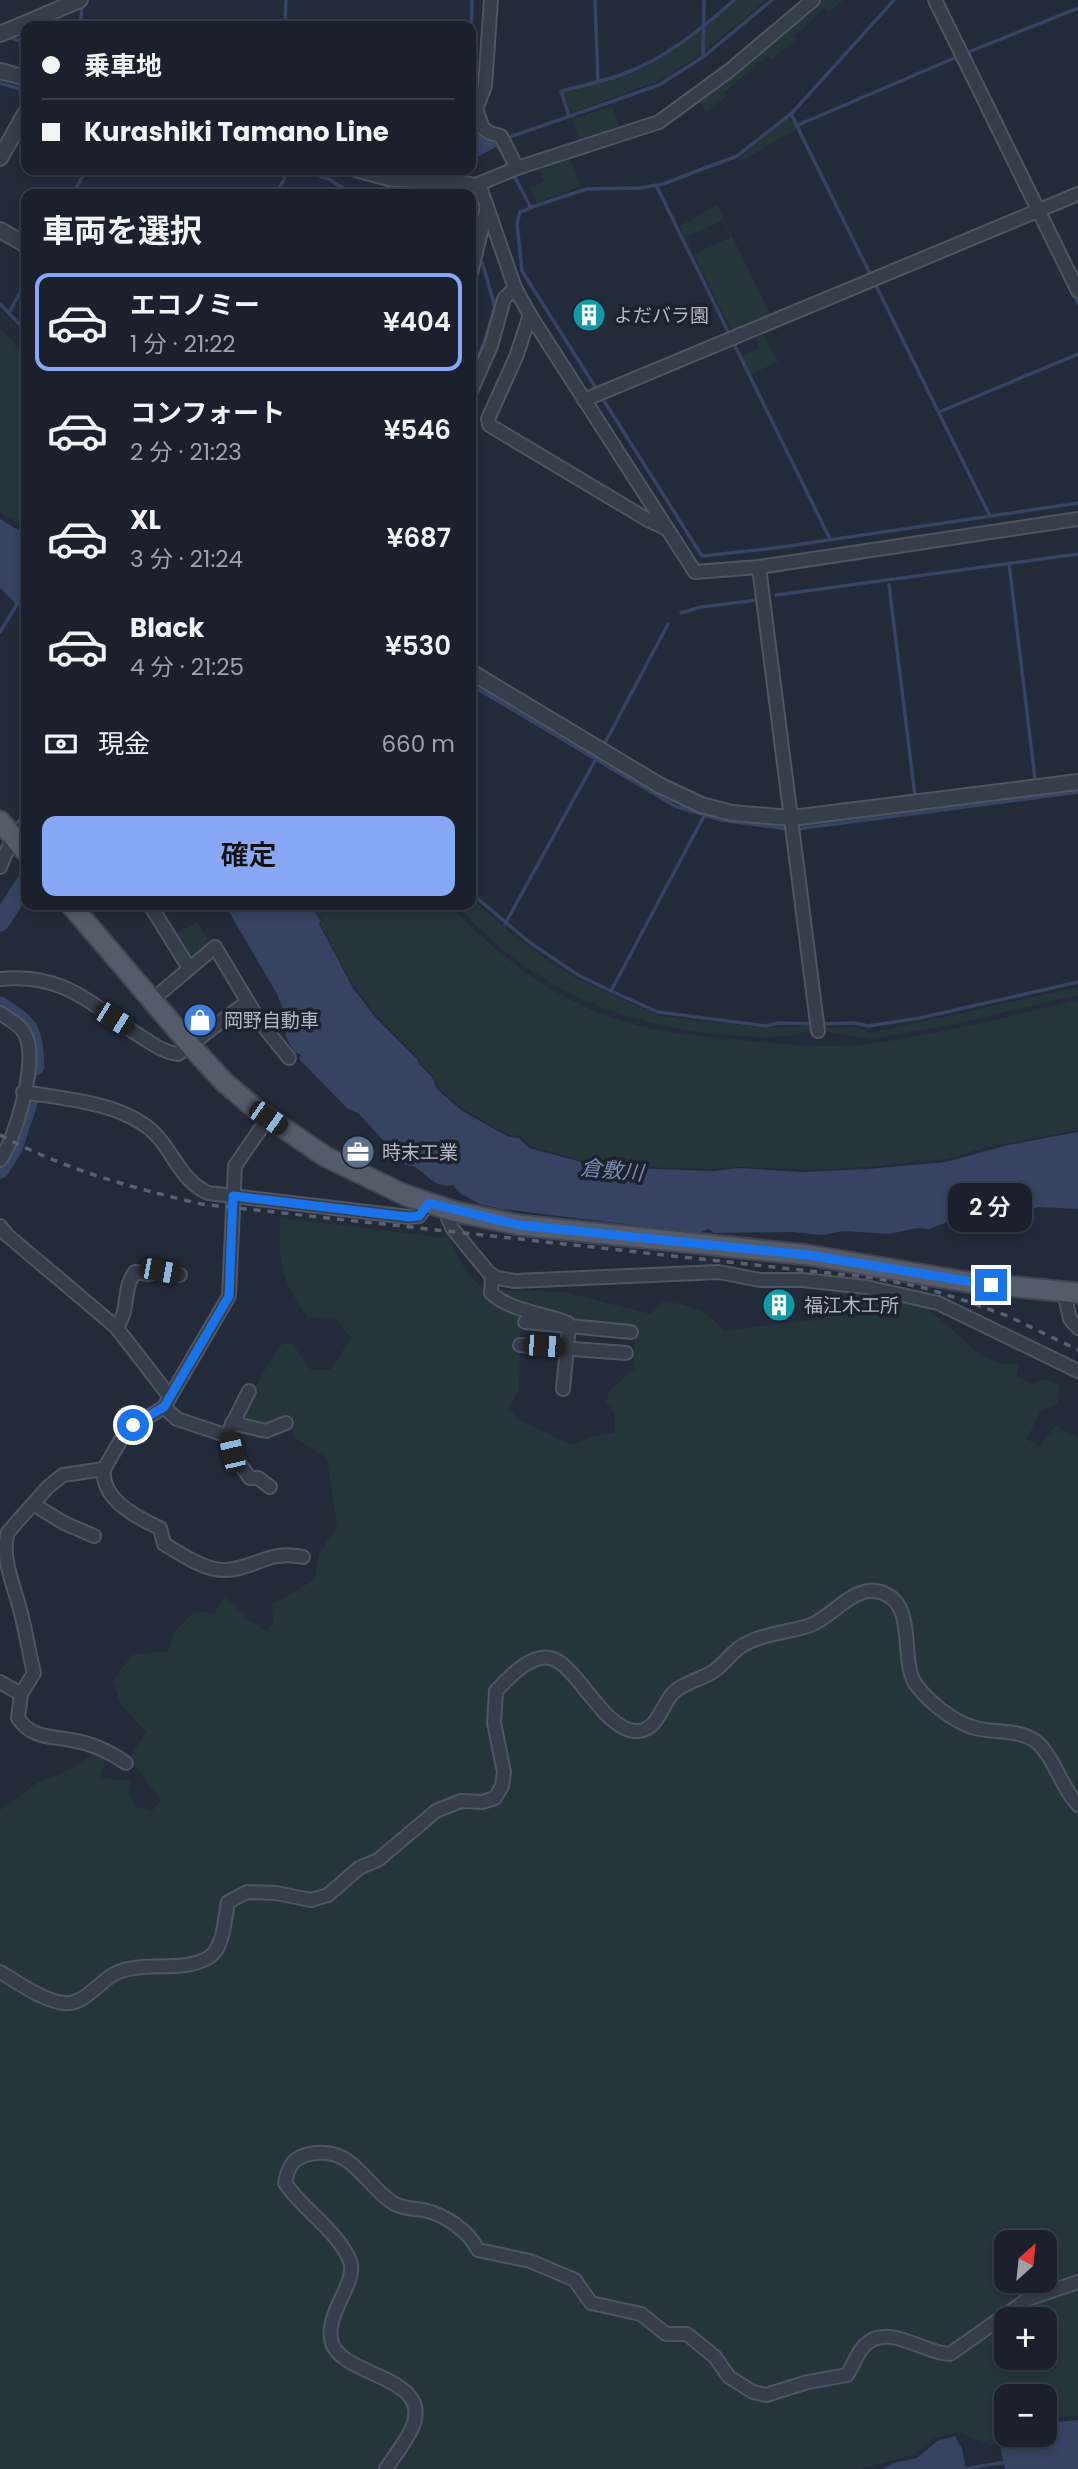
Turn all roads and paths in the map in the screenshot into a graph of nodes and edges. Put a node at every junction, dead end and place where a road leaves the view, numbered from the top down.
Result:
1 (491, 0) edge
2 (813, 0) edge
3 (934, 0) edge
4 (78, 1) edge
5 (30, 21) edge
6 (21, 25) edge
7 (4, 32) edge
8 (0, 71) edge
9 (21, 77) edge
10 (21, 121) edge
11 (0, 158) edge
12 (513, 169) junction
13 (374, 175) edge
14 (468, 183) junction
15 (1078, 194) edge
16 (487, 207) junction
17 (1037, 213) junction
18 (0, 230) edge
19 (21, 242) edge
20 (476, 253) edge
21 (515, 288) junction
22 (1078, 291) edge
23 (530, 315) junction
24 (476, 380) edge
25 (594, 395) junction
26 (1078, 519) edge
27 (665, 528) junction
28 (759, 567) junction
29 (476, 675) edge
30 (1078, 782) edge
31 (0, 821) edge
32 (792, 825) junction
33 (21, 837) edge
34 (21, 839) edge
35 (0, 867) edge
36 (75, 910) edge
37 (153, 910) edge
38 (189, 968) junction
39 (0, 979) edge
40 (152, 1000) junction
41 (247, 1002) junction
42 (0, 1013) edge
43 (818, 1026) dead end
44 (191, 1046) junction
45 (289, 1058) dead end
46 (28, 1093) junction
47 (268, 1118) junction
48 (0, 1160) edge
49 (233, 1196) junction
50 (437, 1205) junction
51 (0, 1226) edge
52 (180, 1275) dead end
53 (492, 1275) junction
54 (1071, 1293) edge
55 (525, 1322) dead end
56 (569, 1326) junction
57 (116, 1327) junction
58 (1078, 1328) edge
59 (631, 1332) dead end
60 (520, 1345) dead end
61 (567, 1348) junction
62 (626, 1353) dead end
63 (1078, 1371) edge
64 (563, 1390) dead end
65 (249, 1391) dead end
66 (167, 1402) junction
67 (232, 1423) junction
68 (286, 1423) dead end
69 (228, 1436) junction
70 (104, 1469) junction
71 (270, 1487) dead end
72 (33, 1504) junction
73 (94, 1536) dead end
74 (3, 1542) edge
75 (303, 1557) dead end
76 (0, 1682) edge
77 (21, 1694) junction
78 (126, 1763) dead end
79 (1078, 1805) edge
80 (0, 1972) edge
81 (1078, 2282) edge
82 (386, 2469) edge

1 - 12 street
2 - 12 street
3 - 17 street
4 - 5 street
6 - 7 street
8 - 9 street
10 - 11 street
12 - 14 street
13 - 14 street
14 - 16 street
15 - 17 street
16 - 20 street
16 - 21 street
17 - 22 street
17 - 25 street
18 - 19 street
21 - 23 street
21 - 24 street
23 - 25 street
23 - 27 street
25 - 27 street
26 - 28 street
27 - 28 street
28 - 32 street
29 - 32 street
30 - 32 street
31 - 33 main road
32 - 43 street
34 - 35 street
36 - 40 main road
37 - 38 street
38 - 40 street
38 - 41 street
39 - 44 street
40 - 44 main road
41 - 44 street
41 - 45 street
42 - 46 street
44 - 47 main road
46 - 48 street
46 - 49 street
47 - 49 street
47 - 50 main road
49 - 50 street
49 - 66 street
50 - 53 street
50 - 54 main road
51 - 57 street
52 - 57 street
53 - 56 street
53 - 63 street
54 - 58 street
55 - 56 street
56 - 59 street
56 - 61 street
57 - 66 street
60 - 61 street
61 - 62 street
61 - 64 street
65 - 67 street
66 - 69 street
66 - 70 street
67 - 68 street
67 - 69 street
69 - 71 street
70 - 72 street
70 - 75 street
72 - 73 street
72 - 74 street
74 - 77 street
76 - 77 street
77 - 78 street
79 - 80 street
81 - 82 street

